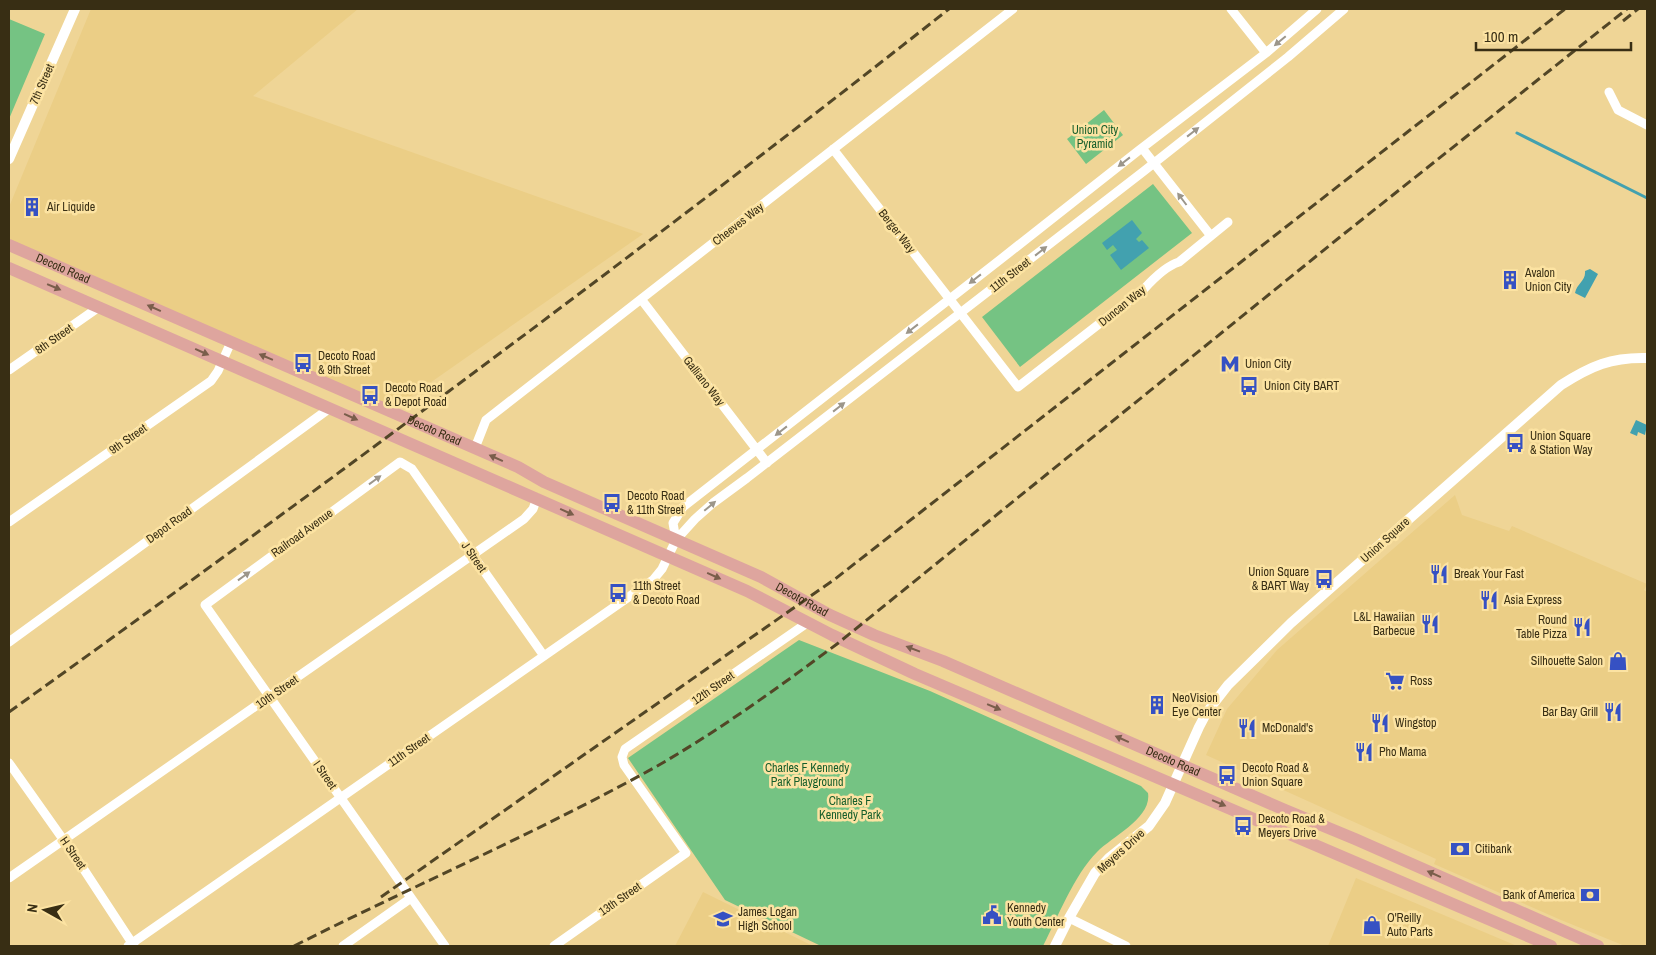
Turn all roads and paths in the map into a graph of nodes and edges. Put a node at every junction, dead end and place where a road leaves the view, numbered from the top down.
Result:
1 (74, 9) edge
2 (1013, 9) edge
3 (1231, 9) edge
4 (1316, 9) edge
5 (1344, 9) edge
6 (1266, 53) junction
7 (1609, 92) dead end
8 (1647, 125) edge
9 (1142, 148) junction
10 (833, 149) junction
11 (9, 159) edge
12 (1154, 162) junction
13 (1228, 222) dead end
14 (1211, 236) junction
15 (9, 245) edge
16 (9, 268) edge
17 (642, 299) junction
18 (950, 299) junction
19 (99, 307) junction
20 (961, 313) junction
21 (230, 342) junction
22 (1647, 358) edge
23 (222, 361) junction
24 (9, 370) edge
25 (330, 408) junction
26 (475, 448) junction
27 (757, 450) junction
28 (400, 462) joint
29 (767, 463) junction
30 (537, 498) junction
31 (9, 522) edge
32 (676, 540) junction
33 (473, 556) junction
34 (669, 556) junction
35 (205, 605) joint
36 (807, 623) junction
37 (9, 642) edge
38 (544, 656) junction
39 (270, 697) junction
40 (9, 762) edge
41 (1182, 765) junction
42 (1174, 784) junction
43 (340, 798) junction
44 (64, 840) junction
45 (686, 853) joint
46 (1371, 868) junction
47 (9, 878) edge
48 (1479, 894) junction
49 (411, 898) junction
50 (1472, 912) junction
51 (1069, 918) junction
52 (1552, 927) junction
53 (131, 945) edge
54 (343, 946) edge
55 (445, 946) edge
56 (554, 946) edge
57 (1055, 946) edge
58 (1126, 946) edge
59 (1551, 946) edge
60 (1598, 946) edge

1 - 11 street, 7th Street
2 - 10 street, Cheeves Way
3 - 6 street
4 -> 6 street, 11th Street
12 -> 5 street, 11th Street
6 - 9 street, 11th Street
7 - 8 street
9 - 12 street
9 -> 18 street, 11th Street
10 - 17 street, Cheeves Way
10 - 18 street, Berger Way
14 -> 12 street
20 -> 12 street, 11th Street
13 - 14 street
14 - 20 street, Duncan Way
21 -> 15 main road, Decoto Road
16 -> 19 main road, Decoto Road
17 - 26 street, Cheeves Way
17 - 27 street, Galliano Way
18 - 20 street, Berger Way
18 -> 27 street, 11th Street
19 -> 23 main road, Decoto Road
19 - 24 street, 8th Street
29 -> 20 street, 11th Street
21 - 23 street, 9th Street
26 -> 21 main road, Decoto Road
22 - 41 street, Union Square
23 - 25 main road, Decoto Road
23 - 31 street, 9th Street
25 -> 30 main road, Decoto Road
25 - 37 street, Depot Road
32 -> 26 main road, Decoto Road
27 - 29 street, Galliano Way
27 - 32 street, 11th Street
28 - 33 street, J Street
35 -> 28 street, Railroad Avenue
32 -> 29 street, 11th Street
30 - 33 street, 10th Street
30 -> 34 main road, Decoto Road
32 - 34 street, 11th Street
41 -> 32 main road, Decoto Road
33 - 38 street, J Street
33 - 39 street, 10th Street
34 -> 36 main road, Decoto Road
34 - 38 street, 11th Street
35 - 39 street, I Street
36 -> 42 main road, Decoto Road
36 - 45 street, 12th Street
38 - 43 street, 11th Street
39 - 43 street, I Street
39 - 44 street, 10th Street
40 - 44 street, H Street
41 - 42 street, Union Square
48 -> 41 main road, Decoto Road
42 -> 46 main road, Decoto Road
42 - 51 street, Meyers Drive
43 - 49 street, I Street
43 - 53 street, 11th Street
44 - 47 street, 10th Street
44 - 53 street, H Street
45 - 56 street, 13th Street
46 - 48 main road
46 - 50 main road, Decoto Road
48 - 52 main road, Decoto Road
49 - 54 street
49 - 55 street, I Street
50 - 52 main road
50 - 59 main road, Decoto Road
51 - 57 street, Meyers Drive
51 - 58 street
52 - 60 main road, Decoto Road

